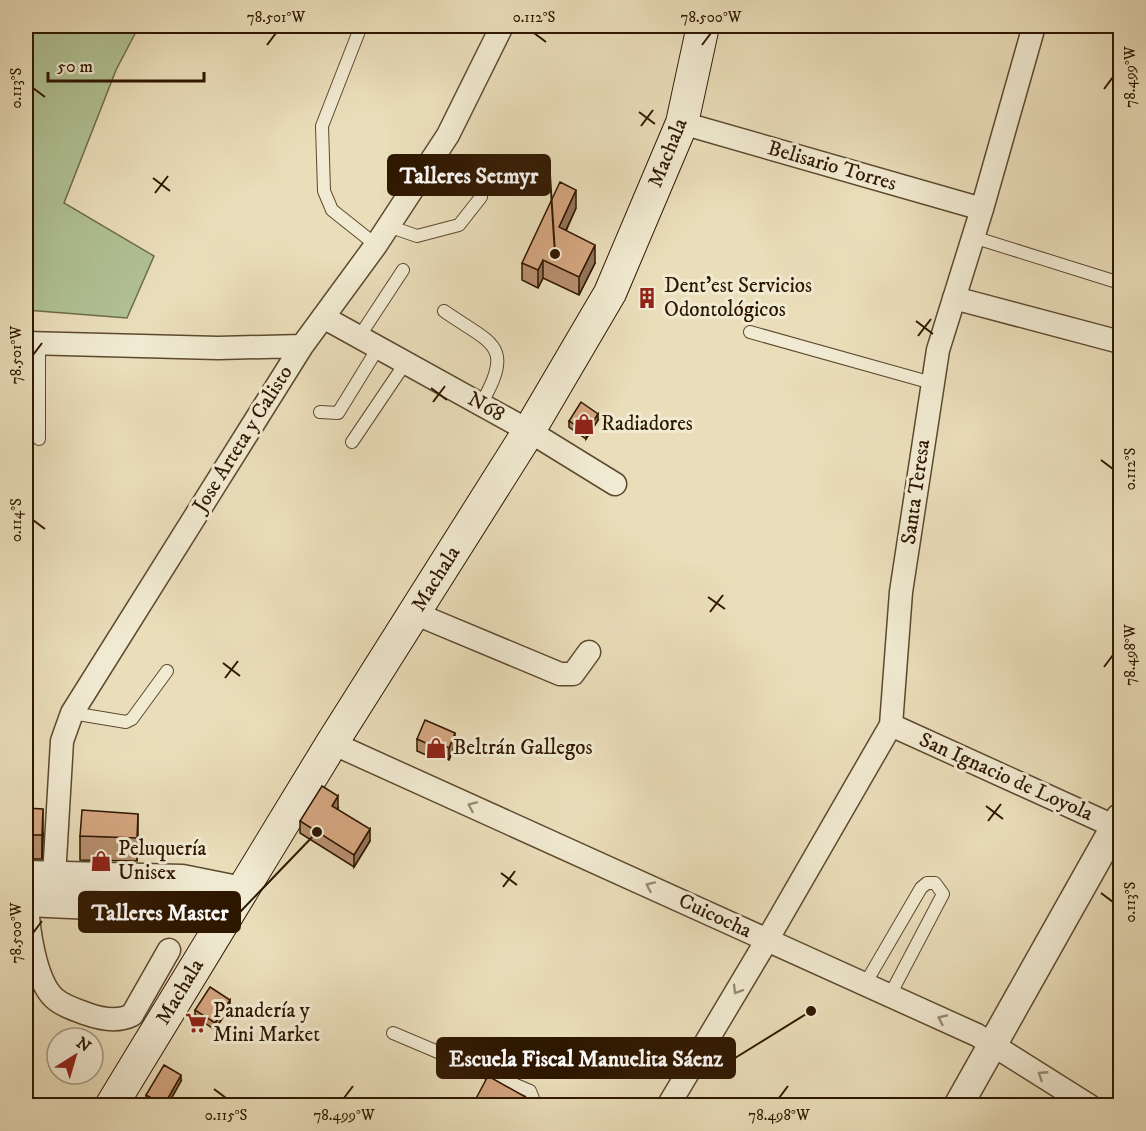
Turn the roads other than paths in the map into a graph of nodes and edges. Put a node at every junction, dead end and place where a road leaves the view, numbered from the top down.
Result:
1 (361, 26) edge
2 (502, 26) edge
3 (703, 26) edge
4 (1034, 26) edge
5 (682, 123) junction
6 (481, 197) dead end
7 (982, 209) junction
8 (382, 235) junction
9 (973, 237) junction
10 (403, 270) dead end
11 (1120, 283) edge
12 (954, 298) junction
13 (444, 311) dead end
14 (323, 317) junction
15 (750, 332) dead end
16 (1120, 342) edge
17 (32, 343) edge
18 (369, 343) junction
19 (302, 346) junction
20 (406, 362) junction
21 (932, 383) junction
22 (481, 404) junction
23 (320, 412) dead end
24 (529, 431) junction
25 (39, 439) dead end
26 (352, 442) dead end
27 (615, 484) dead end
28 (414, 613) junction
29 (589, 652) dead end
30 (168, 670) dead end
31 (72, 714) junction
32 (891, 725) junction
33 (332, 743) junction
34 (1119, 825) edge
35 (54, 877) junction
36 (242, 891) junction
37 (26, 893) edge
38 (223, 921) junction
39 (768, 940) junction
40 (169, 950) dead end
41 (865, 984) junction
42 (890, 995) junction
43 (393, 1033) dead end
44 (994, 1045) junction
45 (111, 1106) edge
46 (536, 1106) edge
47 (668, 1106) edge
48 (958, 1106) edge
49 (1090, 1106) edge

1 - 8 lane
2 - 8 street, Jose Arteta y Calisto
3 - 5 main road, Machala
4 - 7 street, Santa Teresa
5 - 7 street, Belisario Torres
5 - 24 main road, Machala
6 - 8 lane
7 - 9 street, Santa Teresa
8 - 14 street, Jose Arteta y Calisto
9 - 11 lane
9 - 12 street, Santa Teresa
10 - 18 lane
12 - 16 street
12 - 21 street, Santa Teresa
13 - 22 lane
14 - 18 street, N68
14 - 19 street, Jose Arteta y Calisto
15 - 21 lane
17 - 19 street
17 - 25 lane
18 - 20 street, N68
18 - 23 lane
19 - 31 street, Jose Arteta y Calisto
20 - 22 street, N68
20 - 26 lane
21 - 32 street, Santa Teresa
22 - 24 street, N68
24 - 27 street, N68
24 - 28 main road, Machala
28 - 29 street
28 - 33 main road, Machala
30 - 31 lane
31 - 35 street, Jose Arteta y Calisto
32 - 34 street, San Ignacio de Loyola
32 - 39 street, Santa Teresa
33 - 36 main road, Machala
39 -> 33 street, Cuicocha
34 - 44 street
35 - 36 street
35 - 37 street
36 - 38 main road, Machala
37 - 38 street
37 - 40 street
38 - 45 main road, Machala
39 - 41 street, Cuicocha
39 -> 47 street, Santa Teresa
41 - 42 street, Cuicocha
41 - 42 lane
44 -> 42 street, Cuicocha
43 - 46 lane
44 - 48 street
49 -> 44 street, Cuicocha

